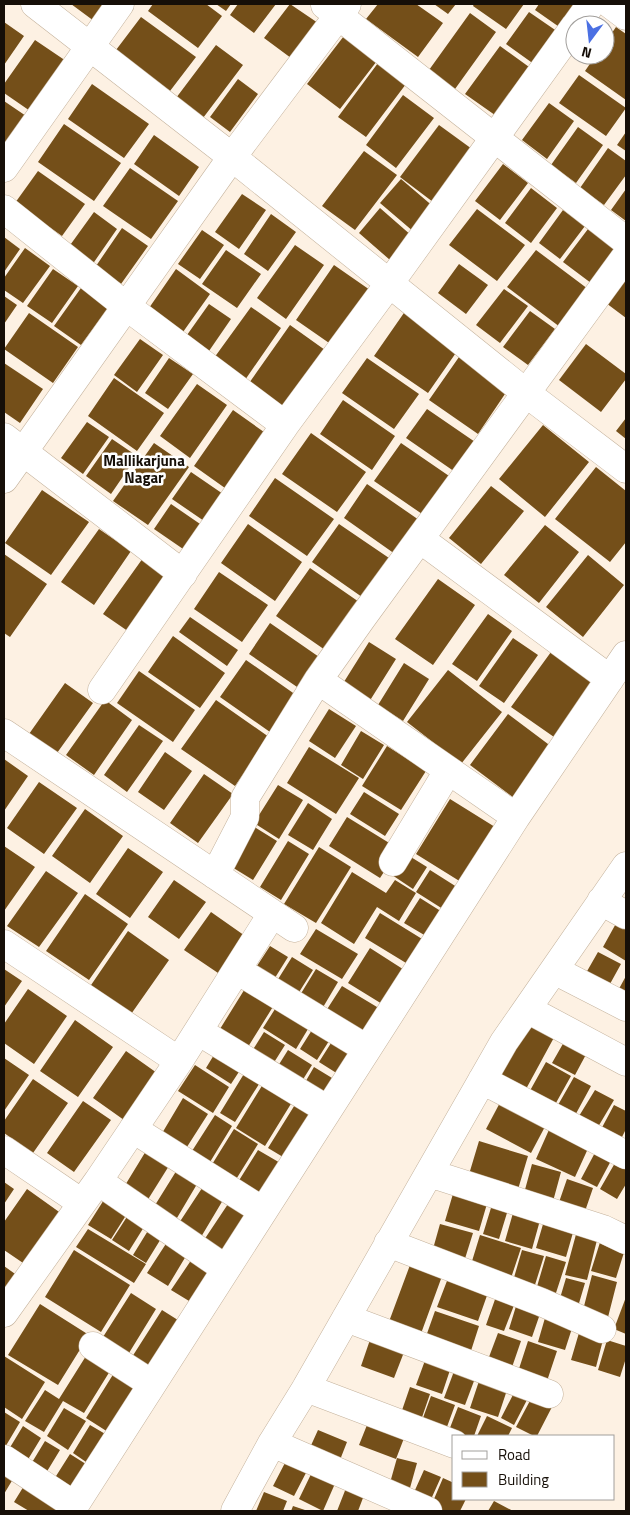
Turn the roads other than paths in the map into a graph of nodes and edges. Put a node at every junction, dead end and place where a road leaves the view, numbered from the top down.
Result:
1 (35, 4) edge
2 (120, 4) edge
3 (591, 4) edge
4 (610, 4) edge
5 (336, 8) edge
6 (583, 15) edge
7 (626, 16) edge
8 (565, 40) edge
9 (89, 46) junction
10 (495, 138) junction
11 (232, 157) junction
12 (4, 168) edge
13 (4, 209) edge
14 (626, 241) edge
15 (626, 256) edge
16 (389, 284) junction
17 (126, 306) junction
18 (526, 393) junction
19 (285, 425) junction
20 (13, 444) edge
21 (626, 469) edge
22 (4, 479) edge
23 (420, 539) junction
24 (183, 574) junction
25 (626, 655) edge
26 (610, 679) junction
27 (318, 680) junction
28 (102, 690) dead end
29 (4, 733) edge
30 (448, 770) junction
31 (516, 817) junction
32 (393, 862) dead end
33 (626, 866) edge
34 (215, 875) junction
35 (602, 901) junction
36 (272, 914) junction
37 (626, 915) edge
38 (294, 928) dead end
39 (4, 944) edge
40 (236, 970) junction
41 (554, 970) junction
42 (626, 1007) edge
43 (527, 1009) junction
44 (198, 1031) junction
45 (367, 1049) junction
46 (180, 1061) junction
47 (626, 1062) edge
48 (482, 1080) junction
49 (328, 1110) junction
50 (133, 1129) junction
51 (4, 1150) edge
52 (626, 1155) edge
53 (429, 1173) junction
54 (98, 1181) junction
55 (82, 1203) junction
56 (263, 1211) junction
57 (626, 1240) edge
58 (388, 1243) junction
59 (226, 1269) junction
60 (4, 1313) edge
61 (346, 1318) junction
62 (602, 1329) dead end
63 (93, 1346) dead end
64 (152, 1384) junction
65 (306, 1388) junction
66 (549, 1394) dead end
67 (272, 1443) junction
68 (452, 1443) edge
69 (4, 1458) edge
70 (72, 1508) edge
71 (235, 1511) edge
72 (428, 1511) edge

1 - 9 street
2 - 9 street
3 - 6 street
4 - 7 street
5 - 10 street
5 - 11 street
8 - 10 street
9 - 11 street
9 - 12 street
10 - 14 street
10 - 16 street
11 - 16 street
11 - 17 street
13 - 17 street
15 - 18 street
16 - 18 street
16 - 19 street
17 - 19 street
17 - 20 street
18 - 21 street
18 - 23 street
19 - 24 street
20 - 22 street
20 - 24 street
23 - 26 street
23 - 27 street
24 - 28 street
25 - 26 street
26 - 31 street
27 - 30 street
27 - 34 street
29 - 34 street
30 - 31 street
30 - 32 street
31 - 45 street
33 - 35 street
34 - 36 street
35 - 37 street
35 - 41 street
36 - 38 street
36 - 40 street
39 - 46 street
40 - 44 street
40 - 45 street
41 - 42 street
41 - 43 street
43 - 47 street
43 - 48 street
44 - 46 street
44 - 49 street
45 - 49 street
46 - 50 street
48 - 52 street
48 - 53 street
49 - 56 street
50 - 54 street
50 - 56 street
51 - 55 street
53 - 57 street
53 - 58 street
54 - 55 street
54 - 59 street
55 - 60 street
56 - 59 street
58 - 61 street
58 - 62 street
59 - 64 street
61 - 65 street
61 - 66 street
63 - 64 street
64 - 70 street
65 - 67 street
65 - 68 street
67 - 71 street
67 - 72 street
69 - 70 street

